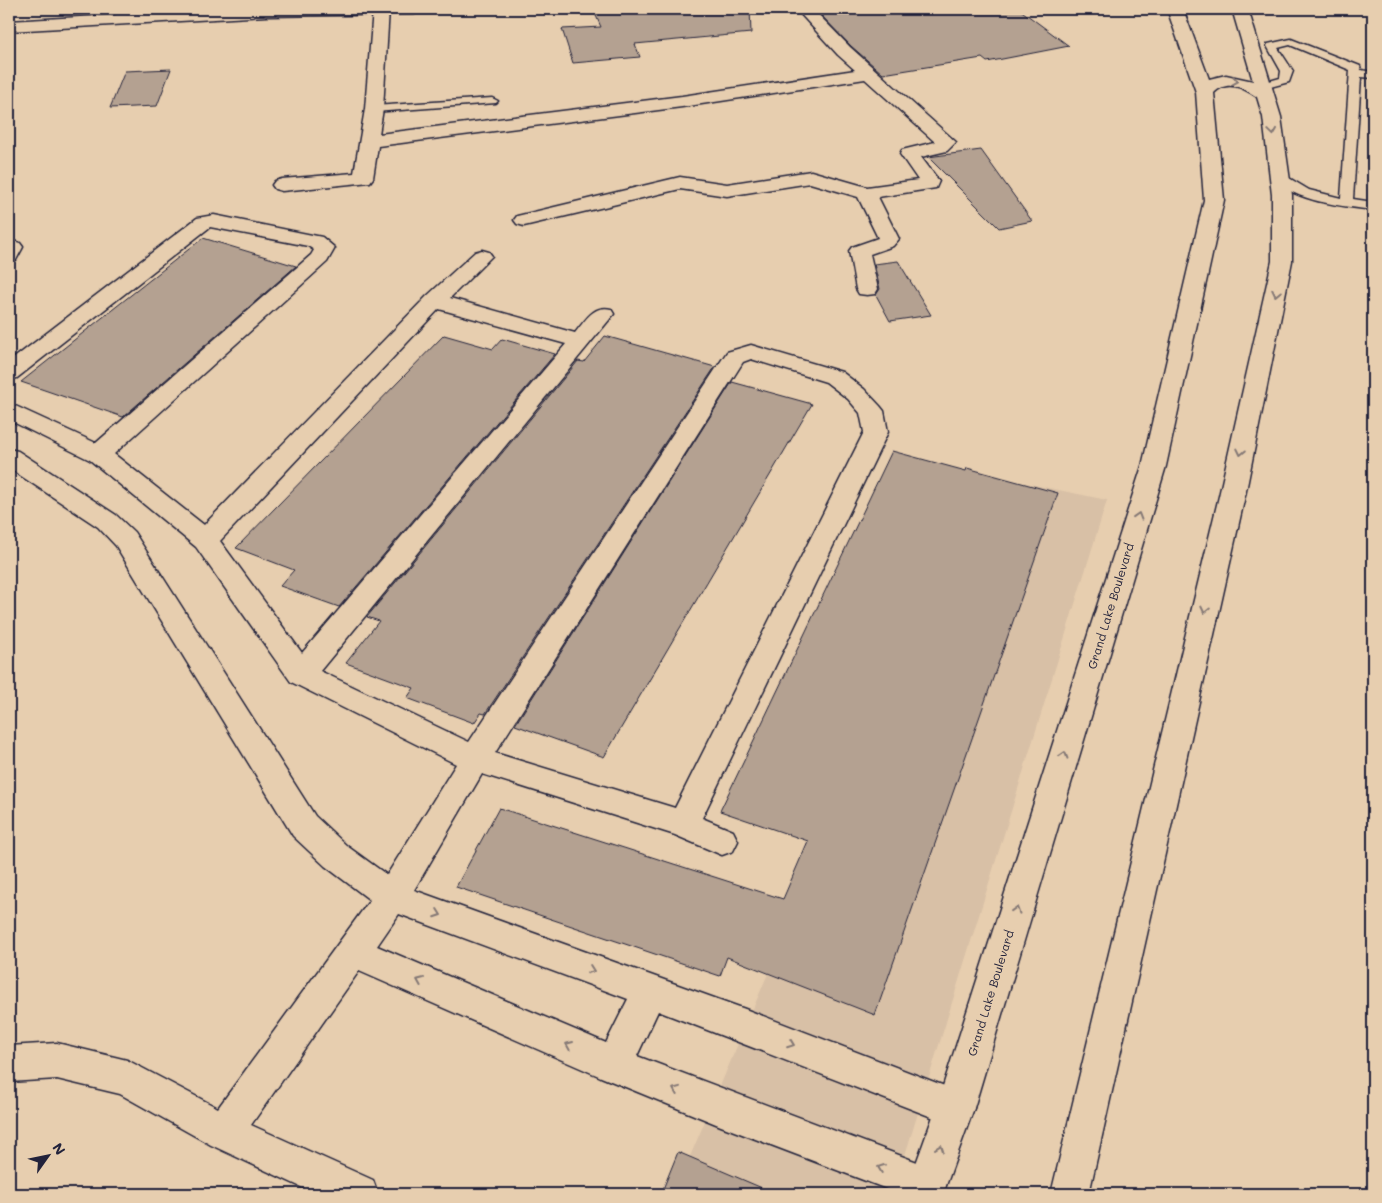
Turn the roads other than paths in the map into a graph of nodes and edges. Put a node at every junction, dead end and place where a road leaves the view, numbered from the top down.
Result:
1 (380, 9) edge
2 (414, 9) edge
3 (804, 9) edge
4 (1175, 9) edge
5 (1240, 9) edge
6 (343, 10) edge
7 (175, 12) edge
8 (121, 14) edge
9 (9, 26) edge
10 (868, 73) junction
11 (1356, 73) junction
12 (1373, 75) edge
13 (1264, 91) junction
14 (1205, 92) junction
15 (492, 102) dead end
16 (374, 109) junction
17 (370, 141) junction
18 (1280, 178) junction
19 (282, 185) dead end
20 (866, 193) junction
21 (1347, 202) junction
22 (1373, 206) edge
23 (524, 220) dead end
24 (482, 256) dead end
25 (866, 289) dead end
26 (435, 301) junction
27 (603, 314) dead end
28 (581, 341) junction
29 (9, 373) edge
30 (9, 411) edge
31 (99, 454) junction
32 (9, 457) edge
33 (206, 540) junction
34 (301, 674) junction
35 (475, 759) junction
36 (683, 824) junction
37 (722, 841) dead end
38 (392, 897) junction
39 (352, 952) junction
40 (650, 992) junction
41 (9, 1064) edge
42 (614, 1065) junction
43 (955, 1108) junction
44 (224, 1132) junction
45 (925, 1190) edge
46 (359, 1194) edge
47 (1070, 1194) edge

1 - 2 street
1 - 6 street
1 - 16 street
3 - 10 street
4 - 14 street, Grand Lake Boulevard
5 - 13 street
6 - 7 street
7 - 8 street
8 - 9 street
10 - 17 street
10 - 20 street
11 - 12 lane
11 - 13 lane
11 - 21 lane
14 -> 13 street
13 -> 18 street
43 -> 14 street, Grand Lake Boulevard
15 - 16 lane
16 - 17 street
17 - 19 street
18 - 21 lane
18 -> 47 street
20 - 23 street
20 - 25 street
21 - 22 lane
24 - 26 street
26 - 28 street
26 - 33 street
27 - 28 street
28 - 34 street
29 - 31 street
30 - 31 street
31 - 33 street
32 - 38 street
33 - 34 street
34 - 35 street
35 - 36 street
35 - 36 street
35 - 38 street
36 - 37 street
38 - 39 street
38 -> 40 street
42 -> 39 street
39 - 44 street
40 - 42 street
40 -> 43 street
41 - 44 street
45 -> 42 street
45 -> 43 street, Grand Lake Boulevard
44 - 46 street

